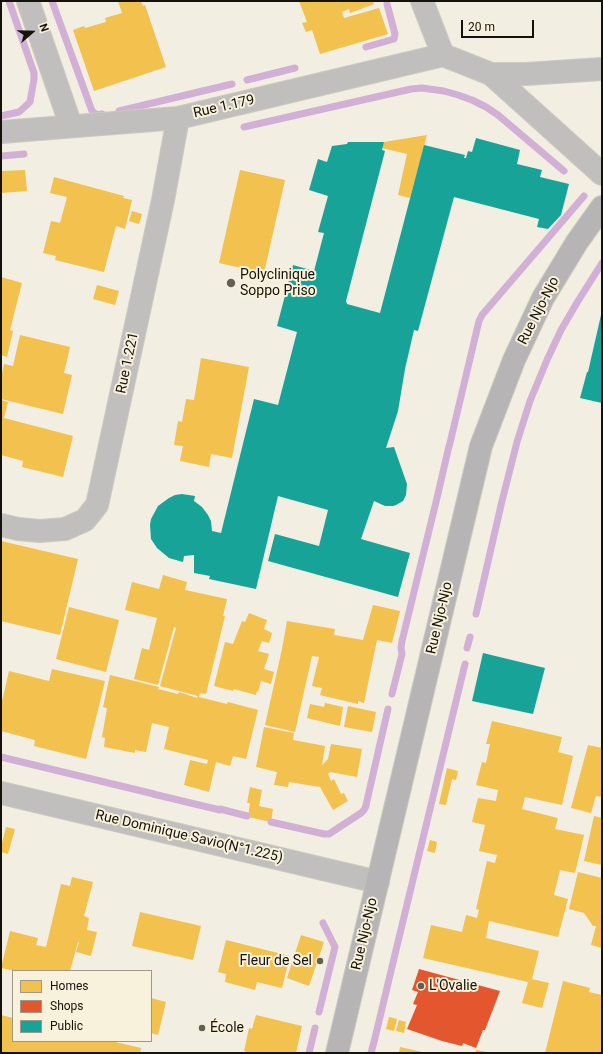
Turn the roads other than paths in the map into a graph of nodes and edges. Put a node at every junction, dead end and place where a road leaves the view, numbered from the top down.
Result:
1 (28, 1) edge
2 (422, 1) edge
3 (443, 55) junction
4 (602, 69) edge
5 (491, 74) junction
6 (178, 118) junction
7 (71, 126) junction
8 (1, 132) edge
9 (602, 174) edge
10 (602, 207) edge
11 (1, 525) edge
12 (1, 793) edge
13 (378, 882) junction
14 (337, 1053) edge

1 - 7 street
2 - 3 street
3 - 5 street
3 - 6 street, Rue 1.179
4 - 5 street
5 - 9 street
6 - 7 street, Rue 1.179
6 - 11 street, Rue 1.221
7 - 8 street, Rue 1.179
10 - 13 main road, Rue Njo-Njo
12 - 13 street, Rue Dominique Savio(N°1.225)
13 - 14 main road, Rue Njo-Njo

